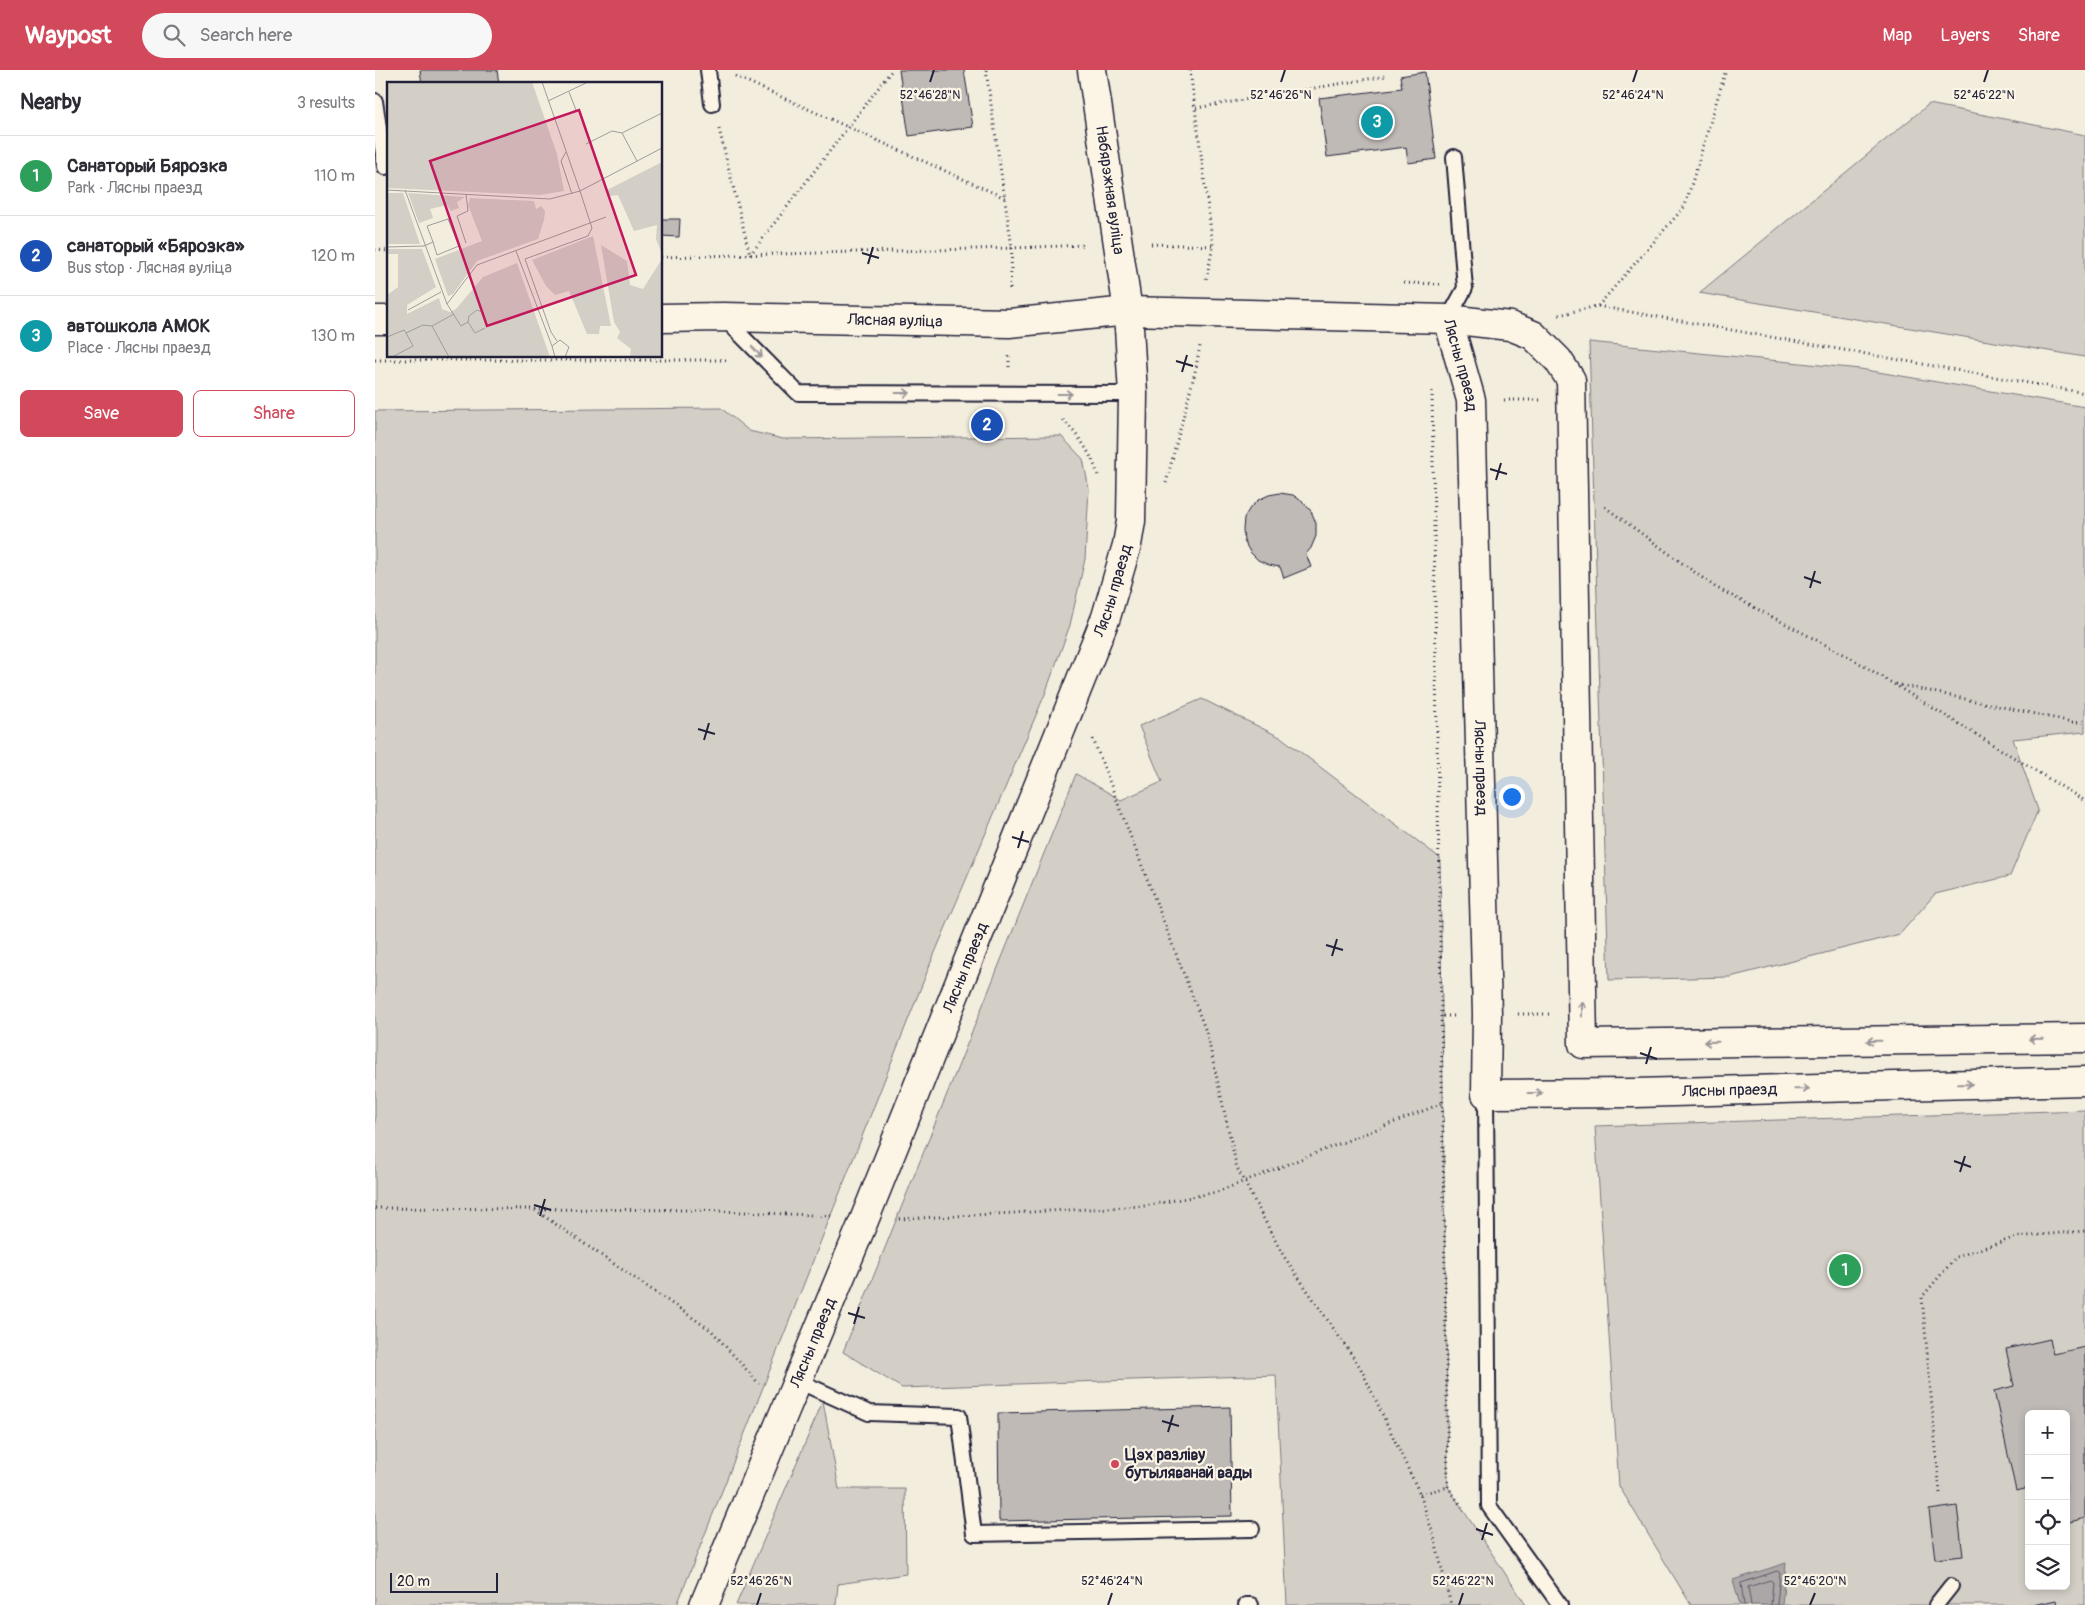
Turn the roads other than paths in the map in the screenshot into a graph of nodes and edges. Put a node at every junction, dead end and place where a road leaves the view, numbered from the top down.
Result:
1 (708, 70) edge
2 (1093, 70) edge
3 (375, 101) edge
4 (712, 104) road end
5 (1454, 157) dead end
6 (385, 167) dead end
7 (1129, 311) junction
8 (723, 317) junction
9 (663, 318) edge
10 (1448, 319) junction
11 (1133, 394) junction
12 (2085, 1038) edge
13 (2085, 1081) edge
14 (1486, 1094) junction
15 (798, 1381) junction
16 (1252, 1529) dead end
17 (1951, 1586) dead end
18 (704, 1605) edge
19 (1246, 1605) edge
20 (1251, 1605) edge
21 (1560, 1605) edge
22 (1937, 1605) edge

1 - 4 lane
2 - 7 street, Набярэжная вуліца
3 - 6 lane
5 - 10 lane
7 - 8 street, Лясная вуліца
7 - 10 street, Лясная вуліца
7 - 11 street, Лясны праезд
8 - 9 street, Лясная вуліца
8 -> 11 lane
12 -> 10 street, Лясны праезд
10 - 14 street, Лясны праезд
11 - 15 street, Лясны праезд
14 -> 13 street, Лясны праезд
14 - 21 lane
15 - 16 lane
15 - 18 street, Лясны праезд
17 - 22 lane
19 - 20 lane

